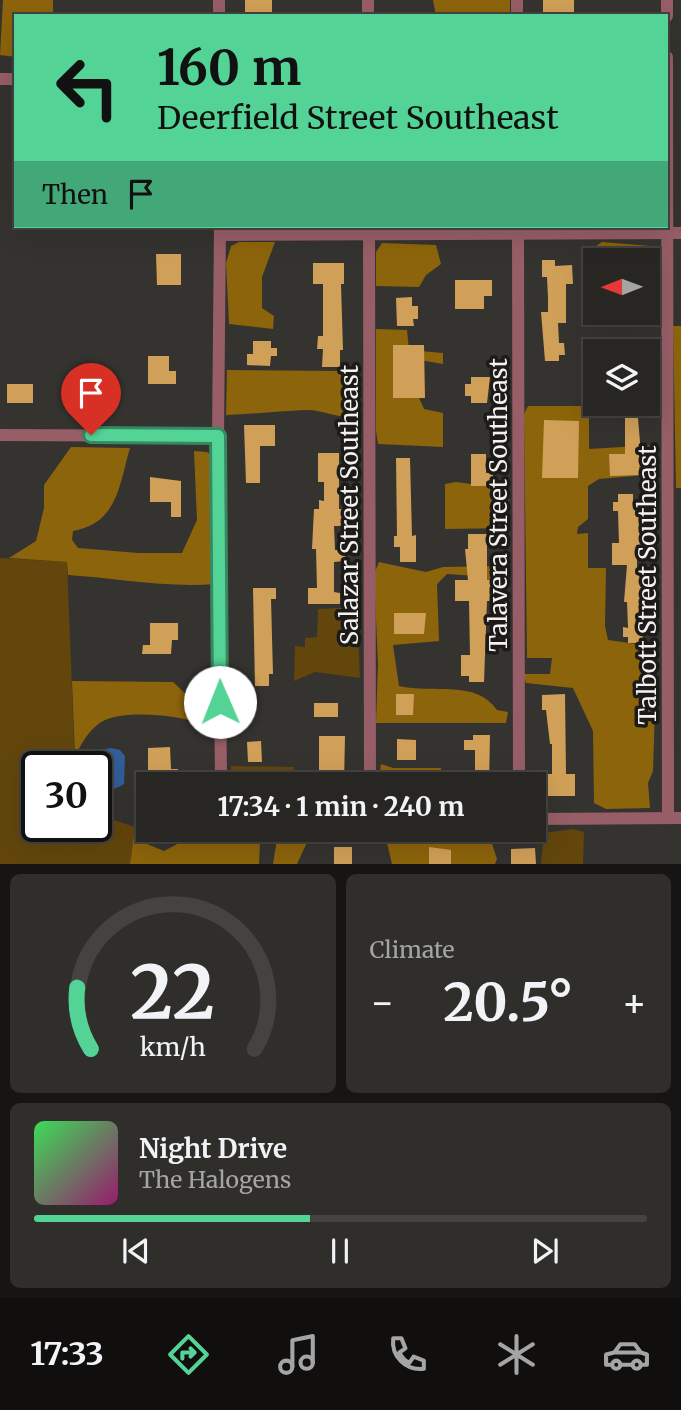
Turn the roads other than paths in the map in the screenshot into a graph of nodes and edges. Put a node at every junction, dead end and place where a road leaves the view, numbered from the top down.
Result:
1 (667, 228) edge
2 (369, 229) edge
3 (518, 230) edge
4 (220, 231) edge
5 (667, 233) junction
6 (681, 233) edge
7 (0, 435) edge
8 (218, 436) junction
9 (221, 772) edge
10 (370, 772) edge
11 (519, 772) edge
12 (674, 818) edge
13 (546, 819) edge

1 - 5 street, Talbott Street Southeast
2 - 3 street
2 - 4 street
2 - 10 street, Salazar Street Southeast
3 - 5 street
3 - 11 street, Talavera Street Southeast
4 - 8 street
5 - 6 street
5 - 12 street, Talbott Street Southeast
7 - 8 street
8 - 9 street
12 - 13 street

